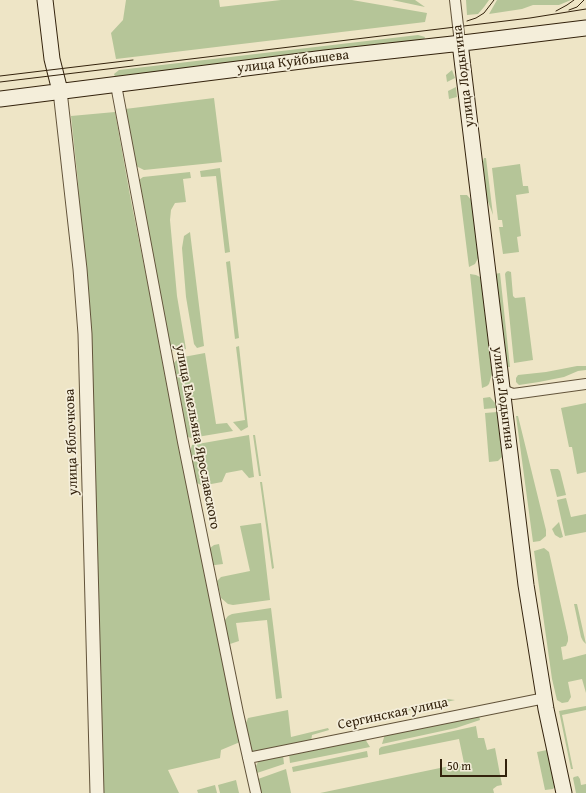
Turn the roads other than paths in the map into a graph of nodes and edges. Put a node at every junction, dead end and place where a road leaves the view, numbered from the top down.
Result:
1 (45, 0) edge
2 (455, 0) edge
3 (586, 28) edge
4 (460, 43) junction
5 (116, 85) junction
6 (60, 91) junction
7 (0, 99) edge
8 (586, 384) edge
9 (501, 389) junction
10 (545, 698) junction
11 (248, 758) junction
12 (97, 793) edge
13 (256, 793) edge
14 (564, 793) edge

1 - 6 main road
2 - 4 street, улица Лодыгина
3 - 4 main road, улица Куйбышева
4 - 5 main road, улица Куйбышева
4 - 9 main road, улица Лодыгина
5 - 6 main road, улица Куйбышева
5 - 11 street, улица Емельяна Ярославского
6 - 7 main road, улица Куйбышева
6 - 12 street, улица Яблочкова
8 - 9 street
9 - 10 main road, улица Лодыгина
10 - 11 street, Сергинская улица
10 - 14 main road, улица Лодыгина
11 - 13 street, улица Емельяна Ярославского

